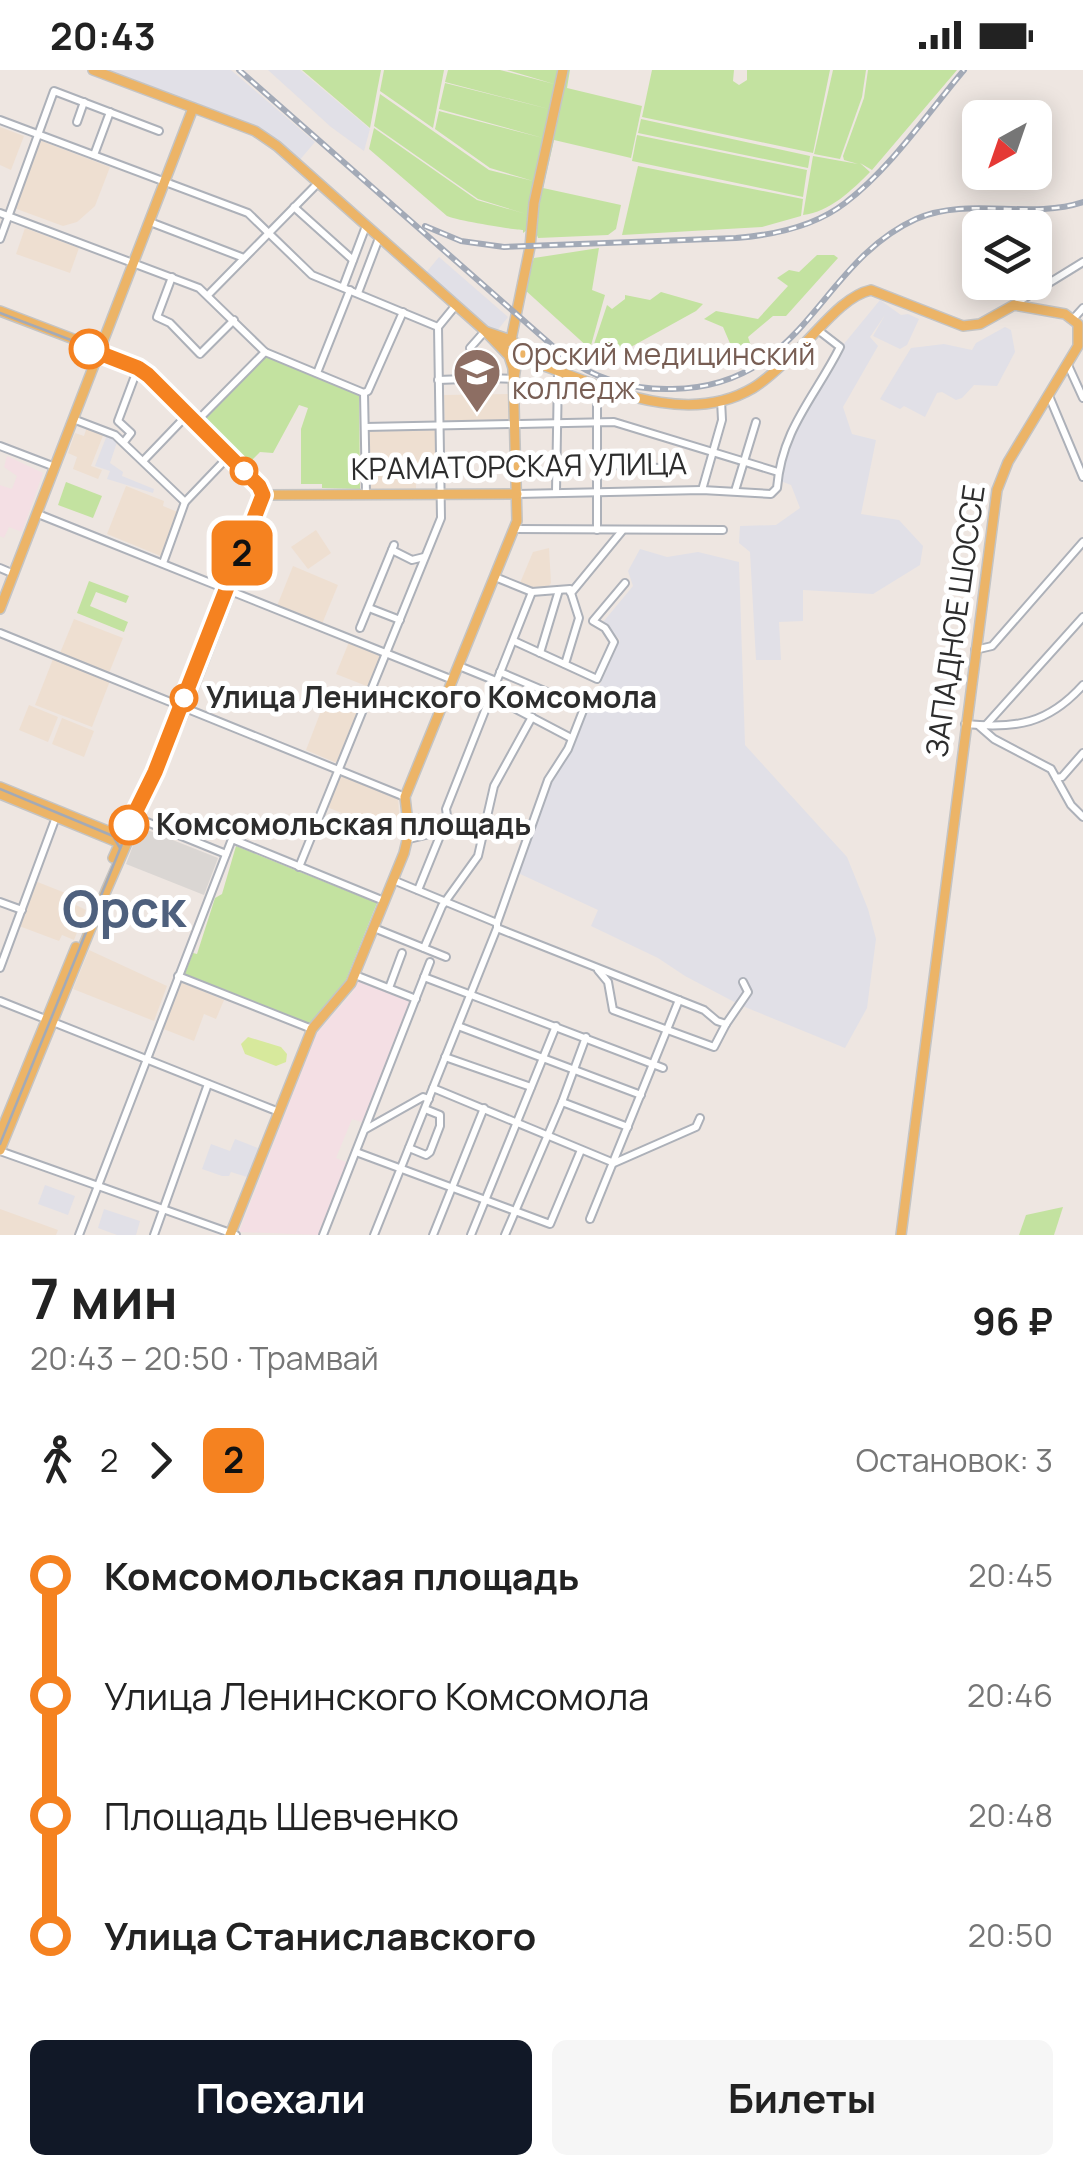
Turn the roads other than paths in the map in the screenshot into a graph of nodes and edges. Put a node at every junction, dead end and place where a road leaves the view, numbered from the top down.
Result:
1 (93, 70) edge
2 (563, 70) edge
3 (84, 102) junction
4 (192, 108) junction
5 (110, 112) junction
6 (0, 120) edge
7 (76, 122) dead end
8 (159, 131) dead end
9 (38, 134) junction
10 (94, 155) junction
11 (165, 181) junction
12 (318, 182) junction
13 (294, 207) junction
14 (4, 215) edge
15 (150, 222) junction
16 (366, 226) junction
17 (269, 233) junction
18 (380, 238) junction
19 (0, 239) edge
20 (244, 258) junction
21 (353, 260) junction
22 (1083, 262) edge
23 (134, 263) junction
24 (172, 276) junction
25 (351, 290) junction
26 (209, 294) junction
27 (456, 305) junction
28 (1014, 305) junction
29 (1083, 308) edge
30 (403, 312) junction
31 (0, 314) edge
32 (1074, 318) junction
33 (234, 320) junction
34 (438, 327) junction
35 (818, 330) junction
36 (485, 331) junction
37 (511, 340) junction
38 (1080, 347) edge
39 (470, 348) dead end
40 (505, 351) junction
41 (100, 352) junction
42 (266, 352) junction
43 (524, 354) junction
44 (1068, 363) junction
45 (139, 367) junction
46 (558, 372) junction
47 (317, 373) junction
48 (487, 378) dead end
49 (465, 379) dead end
50 (514, 379) junction
51 (438, 380) junction
52 (597, 387) junction
53 (364, 392) junction
54 (1049, 396) junction
55 (1083, 398) edge
56 (721, 400) junction
57 (74, 419) junction
58 (193, 419) junction
59 (596, 422) junction
60 (756, 422) dead end
61 (556, 423) junction
62 (515, 425) junction
63 (439, 426) junction
64 (365, 427) junction
65 (124, 442) junction
66 (0, 446) edge
67 (713, 452) junction
68 (648, 454) dead end
69 (230, 456) junction
70 (143, 461) junction
71 (744, 461) junction
72 (596, 464) junction
73 (647, 466) junction
74 (56, 467) junction
75 (674, 469) dead end
76 (778, 472) junction
77 (1083, 477) edge
78 (259, 487) junction
79 (702, 490) junction
80 (597, 491) junction
81 (736, 491) junction
82 (556, 492) junction
83 (366, 494) junction
84 (440, 494) junction
85 (518, 494) junction
86 (185, 502) junction
87 (38, 514) junction
88 (515, 529) junction
89 (597, 530) junction
90 (623, 530) junction
91 (723, 530) dead end
92 (1083, 542) edge
93 (424, 558) junction
94 (163, 563) junction
95 (0, 568) edge
96 (14, 574) junction
97 (496, 577) junction
98 (625, 582) dead end
99 (230, 589) junction
100 (559, 590) junction
101 (532, 592) junction
102 (571, 593) junction
103 (0, 608) edge
104 (369, 608) junction
105 (1083, 617) edge
106 (400, 620) junction
107 (360, 628) dead end
108 (0, 633) edge
109 (514, 641) junction
110 (975, 650) junction
111 (540, 652) junction
112 (386, 653) junction
113 (565, 664) junction
114 (458, 666) junction
115 (500, 672) junction
116 (453, 680) junction
117 (496, 681) junction
118 (1083, 685) edge
119 (490, 696) junction
120 (182, 707) junction
121 (532, 718) junction
122 (966, 724) junction
123 (982, 726) junction
124 (572, 738) junction
125 (1083, 753) edge
126 (339, 770) junction
127 (1056, 778) junction
128 (4, 792) edge
129 (406, 797) junction
130 (53, 812) junction
131 (137, 812) junction
132 (1083, 817) edge
133 (484, 821) junction
134 (446, 830) junction
135 (409, 840) junction
136 (123, 841) junction
137 (226, 854) junction
138 (300, 867) junction
139 (393, 880) junction
140 (418, 890) junction
141 (384, 901) junction
142 (0, 902) edge
143 (446, 902) junction
144 (22, 910) junction
145 (497, 926) junction
146 (374, 928) junction
147 (424, 948) junction
148 (402, 953) dead end
149 (446, 958) dead end
150 (430, 962) dead end
151 (0, 968) edge
152 (597, 969) junction
153 (355, 975) junction
154 (178, 976) junction
155 (424, 977) junction
156 (743, 982) dead end
157 (389, 988) junction
158 (471, 994) junction
159 (416, 999) junction
160 (679, 1000) junction
161 (0, 1001) edge
162 (49, 1021) junction
163 (726, 1024) junction
164 (458, 1026) junction
165 (556, 1026) junction
166 (312, 1029) junction
167 (666, 1031) junction
168 (586, 1038) junction
169 (446, 1057) junction
170 (543, 1057) junction
171 (145, 1059) junction
172 (653, 1064) junction
173 (573, 1068) junction
174 (663, 1068) dead end
175 (208, 1084) junction
176 (531, 1087) junction
177 (433, 1088) junction
178 (641, 1094) junction
179 (429, 1099) junction
180 (562, 1102) junction
181 (484, 1108) junction
182 (425, 1109) junction
183 (279, 1112) junction
184 (518, 1121) junction
185 (698, 1122) dead end
186 (6, 1125) edge
187 (628, 1126) junction
188 (364, 1129) junction
189 (548, 1134) junction
190 (409, 1148) junction
191 (0, 1150) edge
192 (581, 1150) junction
193 (356, 1152) junction
194 (614, 1163) junction
195 (401, 1169) junction
196 (96, 1186) junction
197 (452, 1187) junction
198 (486, 1200) junction
199 (163, 1209) junction
200 (515, 1211) junction
201 (590, 1219) dead end
202 (232, 1234) edge
203 (79, 1235) edge
204 (154, 1235) edge
205 (323, 1235) edge
206 (374, 1235) edge
207 (434, 1235) edge
208 (471, 1235) edge
209 (505, 1235) edge
210 (901, 1235) edge

1 - 4 main road
2 - 37 main road
3 - 5 street
3 - 7 street
3 - 9 street
4 - 11 main road
4 - 12 main road
5 - 8 street
5 - 10 street
6 - 9 street
9 - 10 street
9 - 14 street
10 - 11 street
11 - 15 main road
11 - 17 street
12 - 13 street
12 - 16 main road
13 - 17 street
13 - 21 street
14 - 19 street
14 - 23 street
15 - 20 street
15 - 23 main road
16 - 18 main road
16 - 21 street
17 - 20 street
17 - 25 street
18 - 25 street
18 - 27 main road
20 - 26 street
21 - 25 street
22 - 28 street
23 - 24 street
23 - 41 main road
24 - 26 street
24 - 33 street
25 - 30 street
25 - 47 street
26 - 33 street
27 - 34 street
27 - 36 main road
28 - 32 main road
28 - 35 main road
29 - 32 street
30 - 34 street
30 - 53 street
31 - 41 main road
32 - 38 main road, ЗАПАДНОЕ ШОССЕ
33 - 42 street
34 - 51 street
35 - 56 main road
35 - 76 street
36 - 37 main road
36 - 39 street
36 - 40 main road
37 - 40 main road
37 - 43 main road
38 - 44 main road, ЗАПАДНОЕ ШОССЕ
40 - 43 main road
40 - 50 main road
41 - 45 main road
41 - 57 main road
42 - 47 street
42 - 58 street
43 - 46 main road
43 - 50 main road
44 - 54 main road, ЗАПАДНОЕ ШОССЕ
44 - 55 street
45 - 58 main road
45 - 65 street
46 - 52 main road
46 - 61 street
47 - 53 street
48 - 50 street
49 - 51 street
50 - 62 main road
51 - 63 street
52 - 56 main road
52 - 59 street
53 - 64 street
54 - 77 street
54 - 110 main road, ЗАПАДНОЕ ШОССЕ
56 - 67 street
57 - 65 street
57 - 74 main road
58 - 69 main road
58 - 70 street
59 - 61 street
59 - 67 street
59 - 72 street
60 - 71 street
61 - 62 street
61 - 82 street
62 - 63 street
62 - 85 main road
63 - 64 street
63 - 84 street
64 - 83 street
65 - 70 street
66 - 74 street
67 - 71 street
67 - 79 street
68 - 73 street
69 - 78 main road
69 - 86 street
70 - 86 street
71 - 76 street
71 - 81 street
72 - 73 street
72 - 80 street
73 - 75 street
74 - 87 main road
76 - 81 street, КРАМАТОРСКАЯ УЛИЦА
78 - 83 main road, КРАМАТОРСКАЯ УЛИЦА
78 - 99 main road
79 - 80 street, КРАМАТОРСКАЯ УЛИЦА
79 - 81 street, КРАМАТОРСКАЯ УЛИЦА
80 - 82 street, КРАМАТОРСКАЯ УЛИЦА
80 - 89 street
82 - 85 street, КРАМАТОРСКАЯ УЛИЦА
83 - 84 main road, КРАМАТОРСКАЯ УЛИЦА
84 - 85 main road, КРАМАТОРСКАЯ УЛИЦА
84 - 93 street
85 - 88 main road
86 - 94 street
87 - 94 street
87 - 96 main road
88 - 89 street
88 - 97 main road
89 - 90 street
90 - 91 street
90 - 102 street
92 - 110 street
93 - 104 street
93 - 106 street
94 - 99 street
95 - 96 street
96 - 103 main road
97 - 101 street
97 - 114 main road
98 - 113 street
99 - 112 street
99 - 120 main road
100 - 101 street
100 - 102 street
100 - 111 street
101 - 109 street
102 - 113 street
104 - 106 street
104 - 107 street
105 - 123 street
106 - 112 street
108 - 120 street
109 - 111 street
109 - 115 street
110 - 122 main road, ЗАПАДНОЕ ШОССЕ
111 - 113 street
112 - 116 street
112 - 126 street
114 - 116 main road
114 - 117 street
115 - 117 street
115 - 124 street
116 - 129 main road
117 - 119 street
118 - 123 street
119 - 121 street
119 - 134 street
120 - 126 street
120 - 131 main road
121 - 124 street
121 - 133 street
122 - 123 street
122 - 210 main road, ЗАПАДНОЕ ШОССЕ
123 - 127 street
124 - 145 street
125 - 127 street
126 - 129 street
126 - 138 street
127 - 132 street
128 - 130 main road
129 - 135 main road
130 - 136 main road
130 - 144 street
131 - 136 main road
131 - 137 street
133 - 134 street
133 - 143 street
134 - 135 street
134 - 140 street
135 - 139 main road
136 - 162 main road
137 - 138 street
137 - 154 street
138 - 141 street
139 - 140 street
139 - 141 main road
140 - 143 street
141 - 146 main road
142 - 144 street
143 - 145 street
143 - 147 street
144 - 151 street
145 - 152 street
145 - 158 street
146 - 147 street
146 - 153 main road
147 - 149 street
148 - 157 street
150 - 155 street
152 - 160 street
152 - 167 street
153 - 157 street
153 - 166 main road
154 - 166 street
154 - 171 street
155 - 158 street
155 - 159 street
156 - 163 street
157 - 159 street
158 - 164 street
158 - 165 street
159 - 188 street
160 - 163 street
160 - 167 street
161 - 162 street
162 - 171 street
162 - 186 main road
163 - 167 street
164 - 169 street
164 - 170 street
165 - 168 street
165 - 170 street
166 - 183 main road
167 - 172 street
168 - 172 street
168 - 173 street
169 - 176 street
169 - 177 street
170 - 173 street
170 - 176 street
171 - 175 street
171 - 196 street
172 - 174 street
172 - 178 street
173 - 178 street
173 - 180 street
175 - 183 street
175 - 199 street
176 - 184 street
177 - 179 street
177 - 181 street
178 - 187 street
179 - 182 street
179 - 188 street
180 - 187 street
180 - 189 street
181 - 184 street
181 - 197 street
182 - 190 street
182 - 190 street
183 - 202 main road
184 - 189 street
184 - 198 street
185 - 194 street
186 - 191 main road
187 - 194 street
188 - 193 street
189 - 192 street
189 - 200 street
190 - 195 street
191 - 196 street
192 - 194 street
192 - 200 street
193 - 195 street
193 - 205 street
194 - 201 street
195 - 197 street
195 - 206 street
196 - 199 street
196 - 203 street
197 - 198 street
197 - 207 street
198 - 200 street
198 - 208 street
199 - 202 street
199 - 204 street
200 - 209 street

